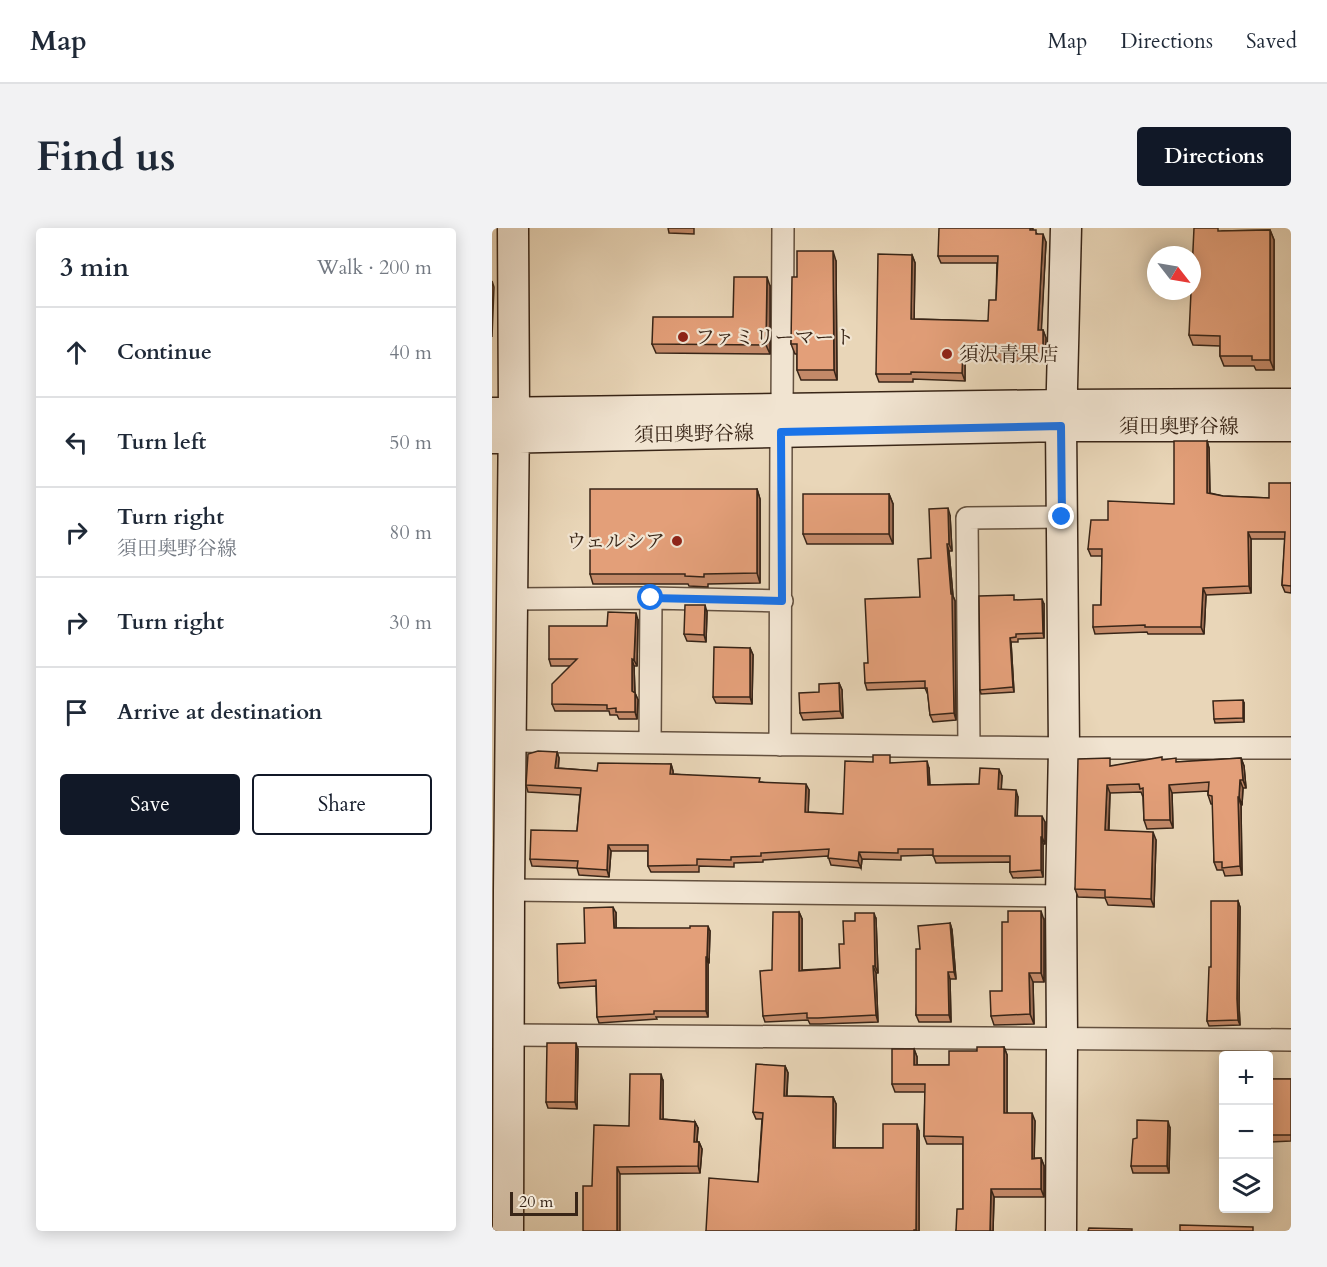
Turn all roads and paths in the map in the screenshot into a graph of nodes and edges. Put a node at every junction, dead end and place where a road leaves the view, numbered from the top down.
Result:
1 (513, 228) edge
2 (783, 228) edge
3 (1066, 228) edge
4 (1291, 404) edge
5 (1062, 416) junction
6 (782, 420) junction
7 (503, 426) edge
8 (1291, 426) edge
9 (1062, 517) junction
10 (651, 598) junction
11 (512, 599) junction
12 (782, 601) junction
13 (510, 741) junction
14 (650, 743) junction
15 (780, 745) junction
16 (969, 747) junction
17 (1064, 748) junction
18 (1291, 748) edge
19 (509, 890) junction
20 (1061, 896) junction
21 (509, 1035) junction
22 (1062, 1038) junction
23 (1291, 1040) edge
24 (508, 1231) edge
25 (1061, 1231) edge

1 - 7 street
2 - 6 street
3 - 5 street
4 - 5 street, 須田奥野谷線
5 - 6 street, 須田奥野谷線
5 - 8 street, 須田奥野谷線
5 - 9 street
6 - 7 street, 須田奥野谷線
6 - 12 street
7 - 11 street
9 - 16 street
9 - 17 street
10 - 11 street
10 - 12 street
10 - 14 street
11 - 13 street
12 - 15 street
13 - 14 street
13 - 19 street
14 - 15 street
15 - 16 street
16 - 17 street
17 - 18 street
17 - 20 street
19 - 20 street
19 - 21 street
20 - 22 street
21 - 22 street
21 - 24 street
22 - 23 street
22 - 25 street

